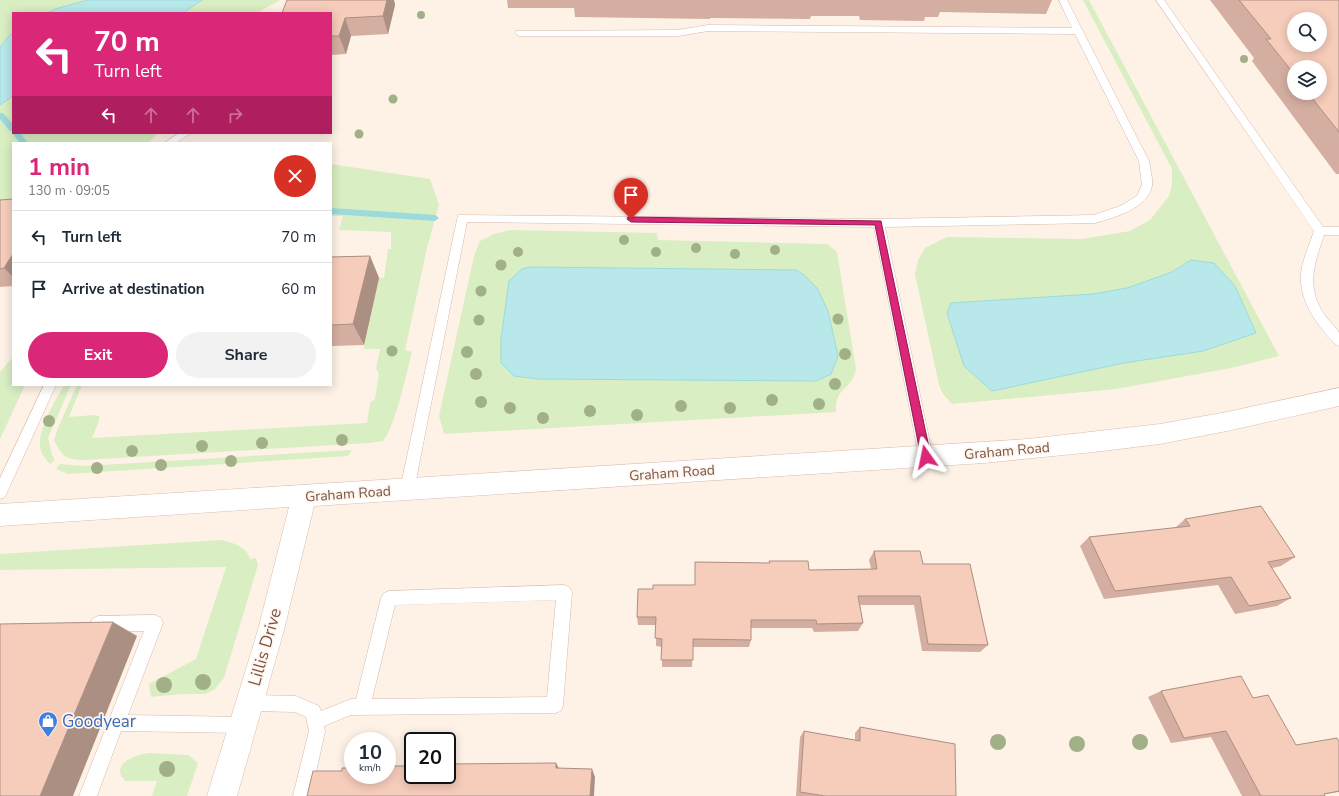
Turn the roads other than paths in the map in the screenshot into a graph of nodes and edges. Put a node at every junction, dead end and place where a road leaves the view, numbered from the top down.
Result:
1 (1063, 0) edge
2 (1160, 0) edge
3 (1078, 31) junction
4 (519, 34) dead end
5 (184, 134) edge
6 (171, 142) edge
7 (878, 222) junction
8 (1320, 231) junction
9 (1339, 231) edge
10 (1339, 342) edge
11 (50, 386) edge
12 (1339, 397) edge
13 (926, 457) junction
14 (407, 490) junction
15 (0, 493) edge
16 (304, 497) junction
17 (0, 515) edge
18 (85, 624) edge
19 (362, 707) junction
20 (246, 714) junction
21 (315, 722) junction
22 (116, 723) junction
23 (88, 796) edge
24 (222, 796) edge
25 (302, 796) edge

1 - 3 lane
2 - 8 lane
3 - 4 lane
3 - 7 lane
5 - 6 lane
7 - 13 lane
7 - 14 lane
8 - 9 lane
8 - 10 lane
11 - 15 lane
12 - 13 main road, Graham Road
13 - 14 main road, Graham Road
14 - 16 main road, Graham Road
16 - 17 main road, Graham Road
16 - 20 main road, Lillis Drive
18 - 22 lane
19 - 19 lane
19 - 21 lane
20 - 21 lane
20 - 22 lane
20 - 24 main road, Lillis Drive
21 - 25 lane
22 - 23 lane

